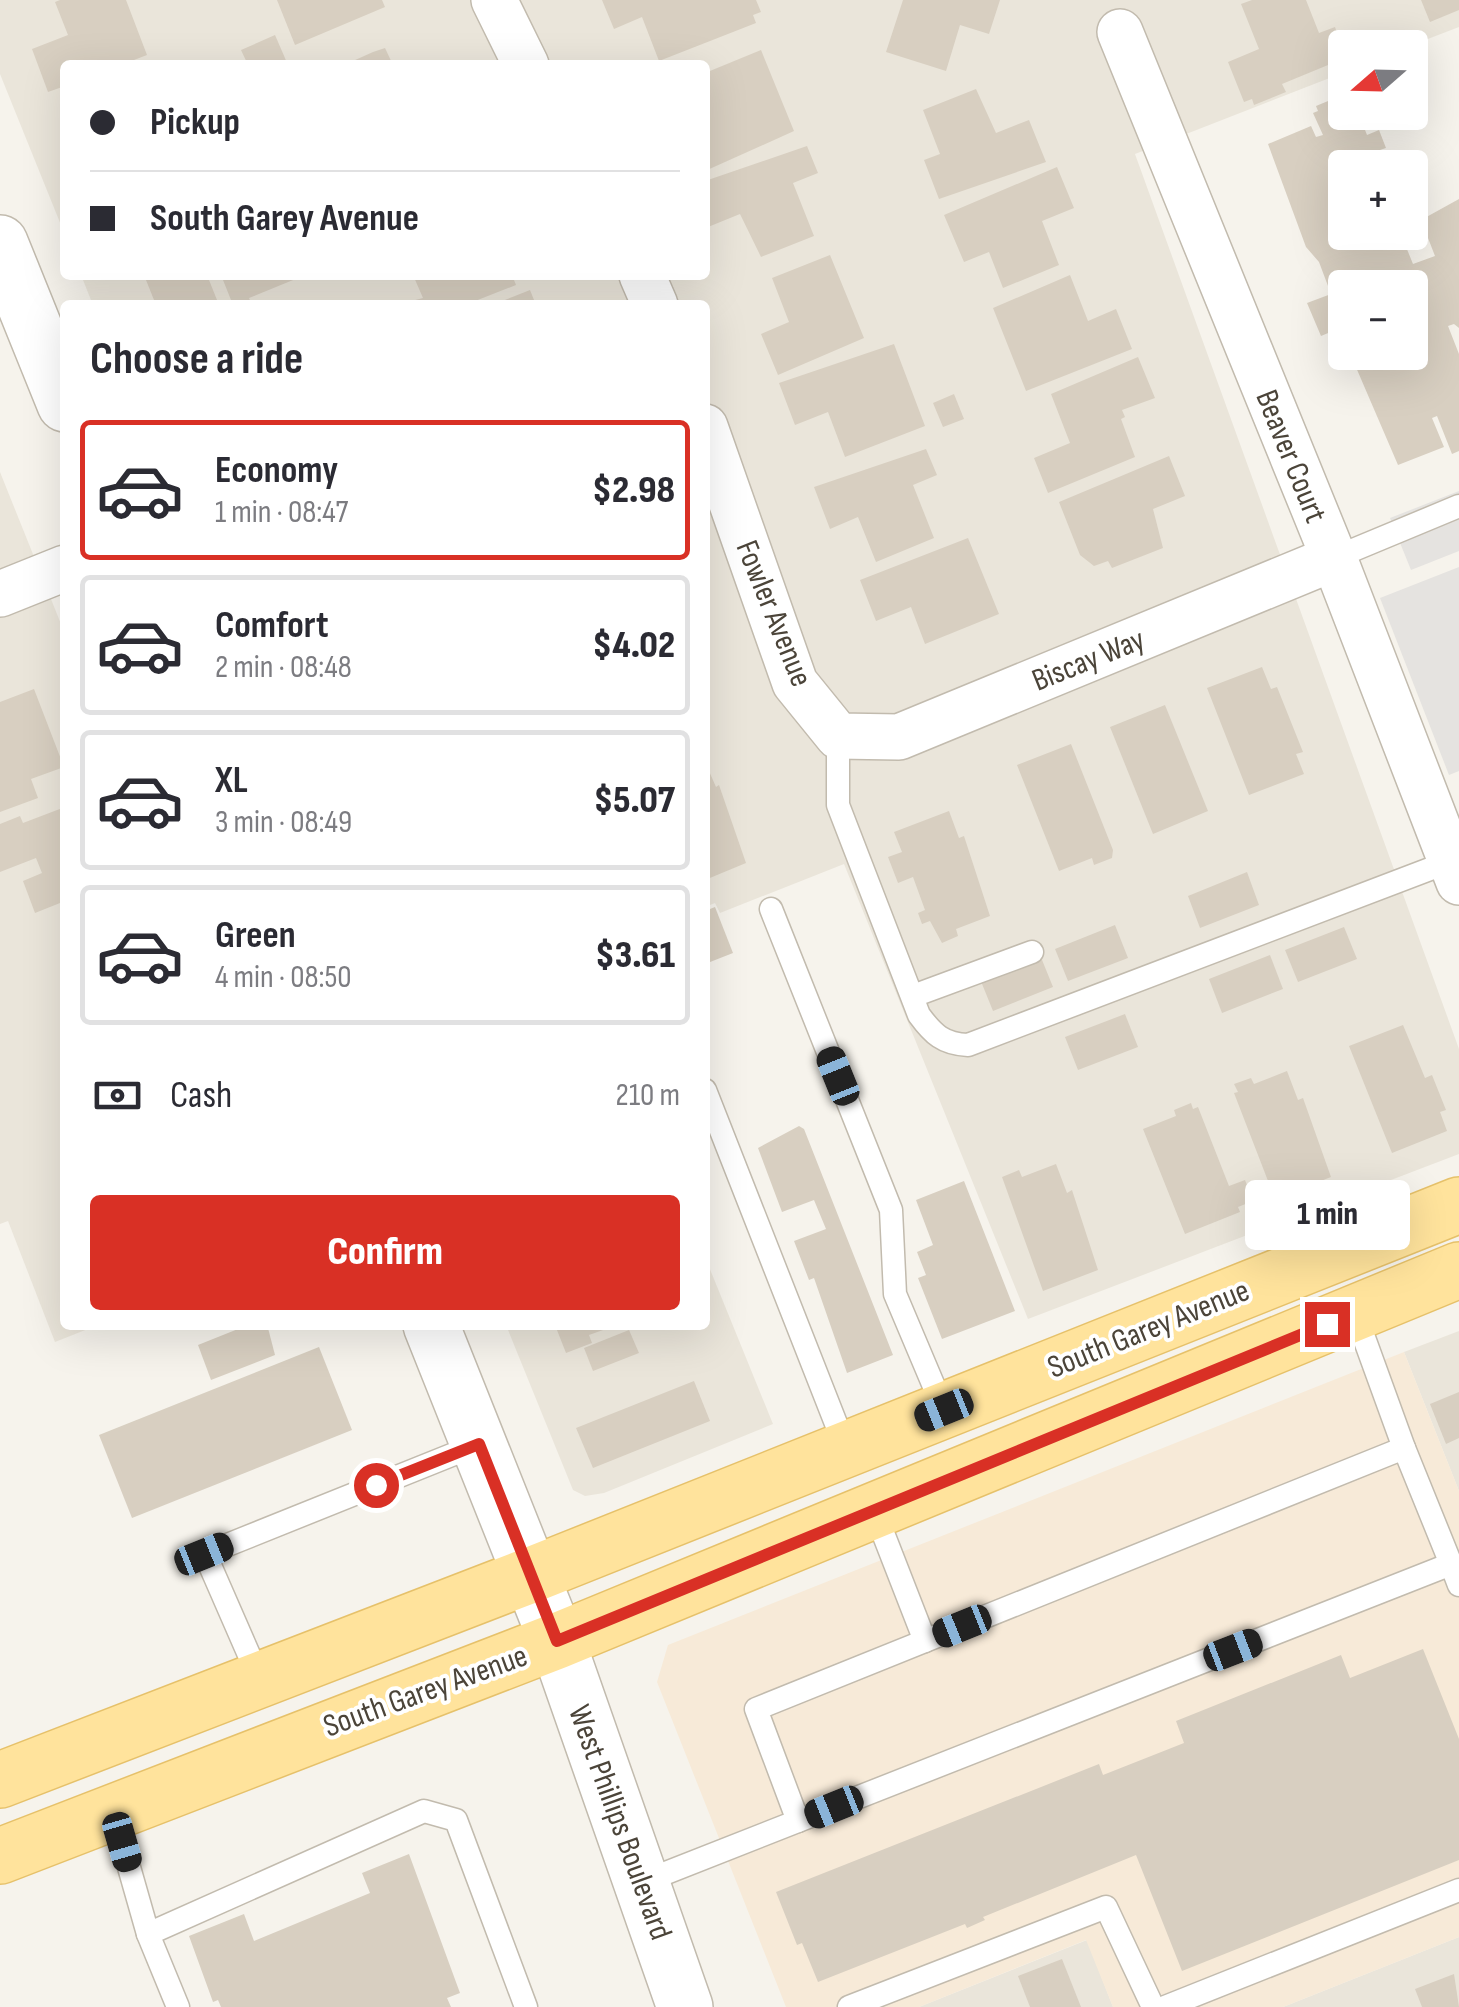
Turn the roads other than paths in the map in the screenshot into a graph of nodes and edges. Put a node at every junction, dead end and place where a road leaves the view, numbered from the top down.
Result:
1 (494, 0) edge
2 (1120, 32) dead end
3 (524, 60) edge
4 (0, 243) edge
5 (60, 392) edge
6 (710, 441) edge
7 (1459, 506) edge
8 (1334, 558) junction
9 (60, 570) edge
10 (0, 594) edge
11 (838, 736) junction
12 (1455, 871) edge
13 (771, 909) dead end
14 (1032, 952) dead end
15 (913, 996) junction
16 (710, 1103) edge
17 (1459, 1205) edge
18 (1459, 1270) edge
19 (1355, 1313) junction
20 (434, 1330) edge
21 (944, 1410) junction
22 (479, 1444) junction
23 (1404, 1448) junction
24 (846, 1449) junction
25 (874, 1510) junction
26 (1455, 1574) edge
27 (531, 1575) junction
28 (925, 1640) junction
29 (557, 1641) junction
30 (260, 1680) junction
31 (196, 1704) junction
32 (0, 1780) edge
33 (113, 1811) junction
34 (798, 1821) junction
35 (0, 1856) edge
36 (643, 1882) junction
37 (1459, 1890) edge
38 (148, 1934) junction
39 (687, 2006) edge
40 (178, 2007) edge
41 (526, 2007) edge
42 (850, 2007) edge
43 (1153, 2007) edge
44 (1165, 2007) edge

1 - 3 street
2 - 8 street, Beaver Court
4 - 5 street
6 - 11 street, Fowler Avenue
7 - 8 lane
8 - 11 street, Biscay Way
8 - 12 street, Beaver Court
9 - 10 street
11 - 15 lane
12 - 15 lane
13 - 21 lane
14 - 15 lane
16 - 24 lane
17 - 21 main road, South Garey Avenue
18 - 19 main road, South Garey Avenue
19 - 23 lane
19 - 25 main road, South Garey Avenue
20 - 22 street, West Phillips Boulevard
21 - 24 main road, South Garey Avenue
22 - 27 street, West Phillips Boulevard
22 - 30 lane
23 - 26 lane
23 - 28 lane
24 - 27 main road, South Garey Avenue
25 - 28 lane
25 - 29 main road, South Garey Avenue
26 - 34 lane
27 - 29 street, West Phillips Boulevard
27 - 30 main road, South Garey Avenue
28 - 34 lane
29 - 33 main road, South Garey Avenue
29 - 36 street, West Phillips Boulevard
30 - 31 main road, South Garey Avenue
31 - 32 main road, South Garey Avenue
31 - 33 main road
33 - 35 main road, South Garey Avenue
33 - 38 lane
34 - 36 lane
36 - 39 street, West Phillips Boulevard
37 - 44 lane
38 - 40 lane
38 - 41 lane
42 - 43 lane

